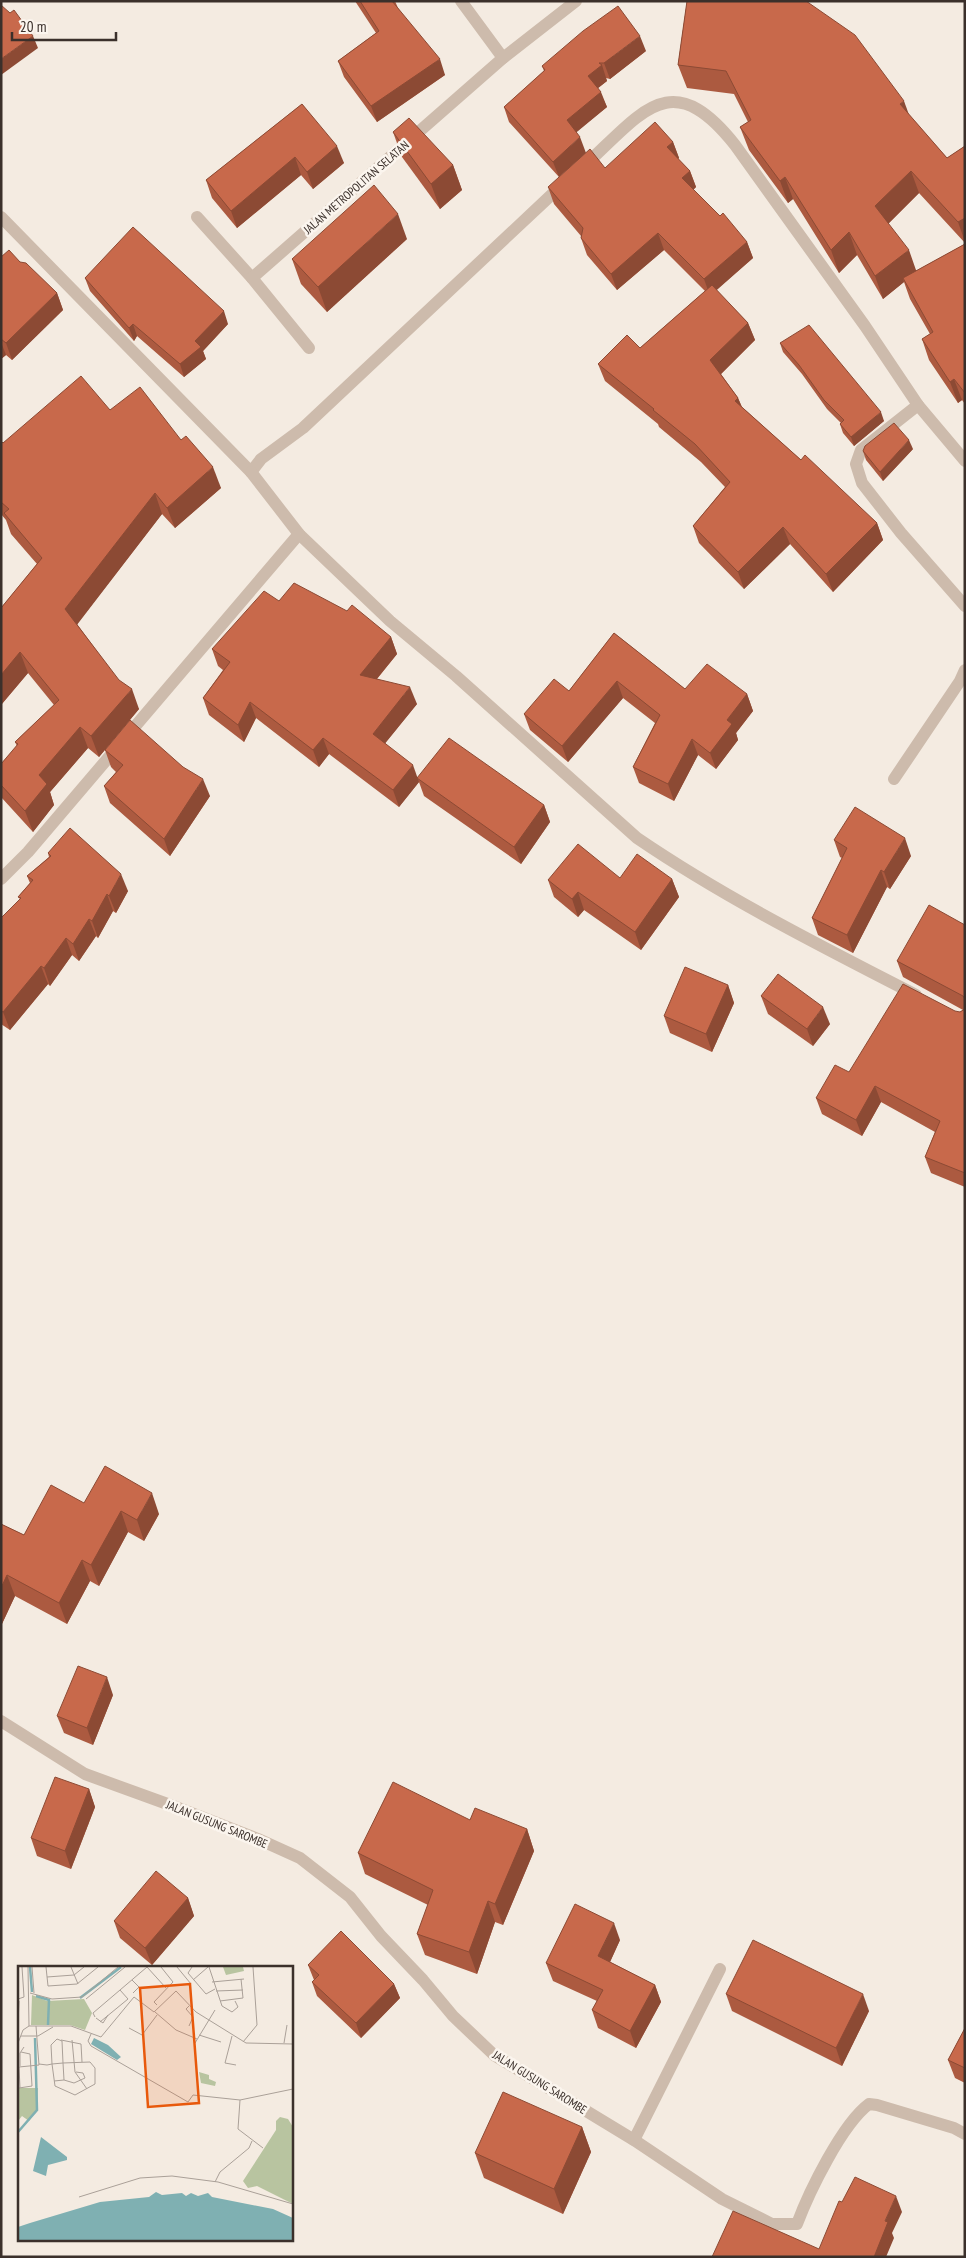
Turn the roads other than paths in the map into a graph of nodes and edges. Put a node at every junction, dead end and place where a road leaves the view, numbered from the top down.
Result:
1 (461, 1) edge
2 (576, 1) edge
3 (503, 58) junction
4 (1, 217) edge
5 (197, 217) dead end
6 (252, 278) junction
7 (309, 348) dead end
8 (918, 404) junction
9 (965, 461) edge
10 (251, 472) junction
11 (299, 534) junction
12 (965, 606) edge
13 (965, 670) edge
14 (894, 779) dead end
15 (1, 879) edge
16 (925, 999) edge
17 (1, 1721) edge
18 (720, 1969) dead end
19 (965, 2134) edge
20 (634, 2140) junction

1 - 3 street
2 - 3 street, JALAN METROPOLITAN SELATAN
3 - 6 street, JALAN METROPOLITAN SELATAN
4 - 10 street
5 - 6 street
6 - 7 street
8 - 9 street
8 - 10 street
8 - 12 street
10 - 11 street
11 - 15 street
11 - 16 street
13 - 14 street
17 - 20 street, JALAN GUSUNG SAROMBE
18 - 20 street
19 - 20 street, JALAN GUSUNG SAROMBE

